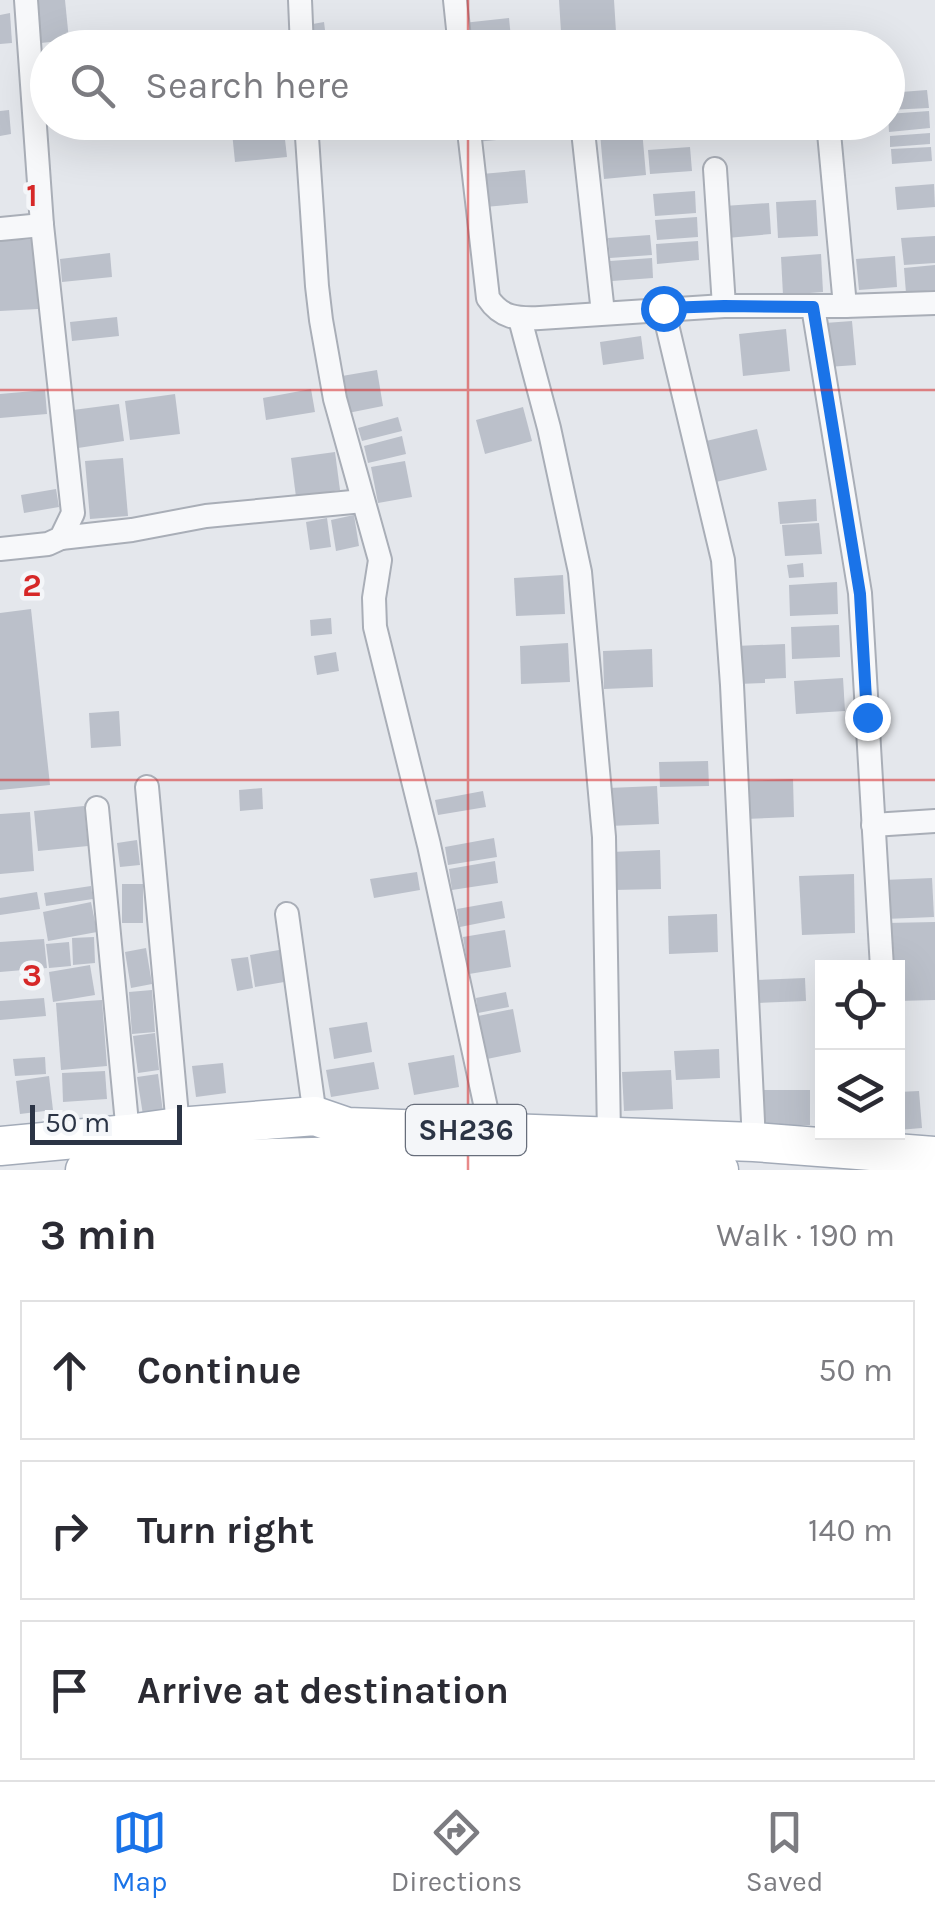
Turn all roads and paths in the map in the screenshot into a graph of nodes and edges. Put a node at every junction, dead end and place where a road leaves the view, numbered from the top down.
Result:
1 (26, 0) edge
2 (300, 0) edge
3 (455, 0) edge
4 (301, 30) edge
5 (458, 30) edge
6 (30, 56) edge
7 (36, 140) edge
8 (307, 140) edge
9 (470, 140) edge
10 (584, 140) edge
11 (830, 140) edge
12 (715, 169) dead end
13 (42, 225) junction
14 (0, 228) edge
15 (935, 304) edge
16 (724, 306) junction
17 (845, 306) junction
18 (813, 307) junction
19 (663, 308) junction
20 (603, 313) junction
21 (520, 318) junction
22 (363, 501) junction
23 (62, 538) junction
24 (0, 549) edge
25 (147, 787) dead end
26 (96, 808) dead end
27 (935, 821) edge
28 (873, 825) junction
29 (287, 914) dead end
30 (881, 960) edge
31 (178, 1127) junction
32 (128, 1134) junction
33 (754, 1142) junction
34 (890, 1142) edge
35 (0, 1146) edge
36 (358, 1146) edge
37 (501, 1155) edge
38 (935, 1156) edge
39 (598, 1157) edge
40 (698, 1169) edge
41 (85, 1170) edge

1 - 6 street
2 - 4 street
3 - 5 street
7 - 13 street
8 - 22 street
9 - 21 street
10 - 20 street
11 - 17 street
12 - 16 street
13 - 14 street
13 - 23 street
15 - 17 street
16 - 18 street
16 - 19 street
17 - 18 street
18 - 28 street
19 - 20 street
19 - 33 street
20 - 21 street
21 - 39 street
22 - 23 street
22 - 37 street
23 - 24 street
25 - 31 street
26 - 32 street
27 - 28 street
28 - 30 street
29 - 36 street
31 - 32 main road, SH236
31 - 36 main road, SH236
32 - 35 main road, SH236
33 - 34 main road, SH236
33 - 39 main road, SH236
34 - 38 main road, SH236
36 - 37 main road, SH236
36 - 41 main road, SH236
37 - 39 main road, SH236
39 - 40 main road, SH236

